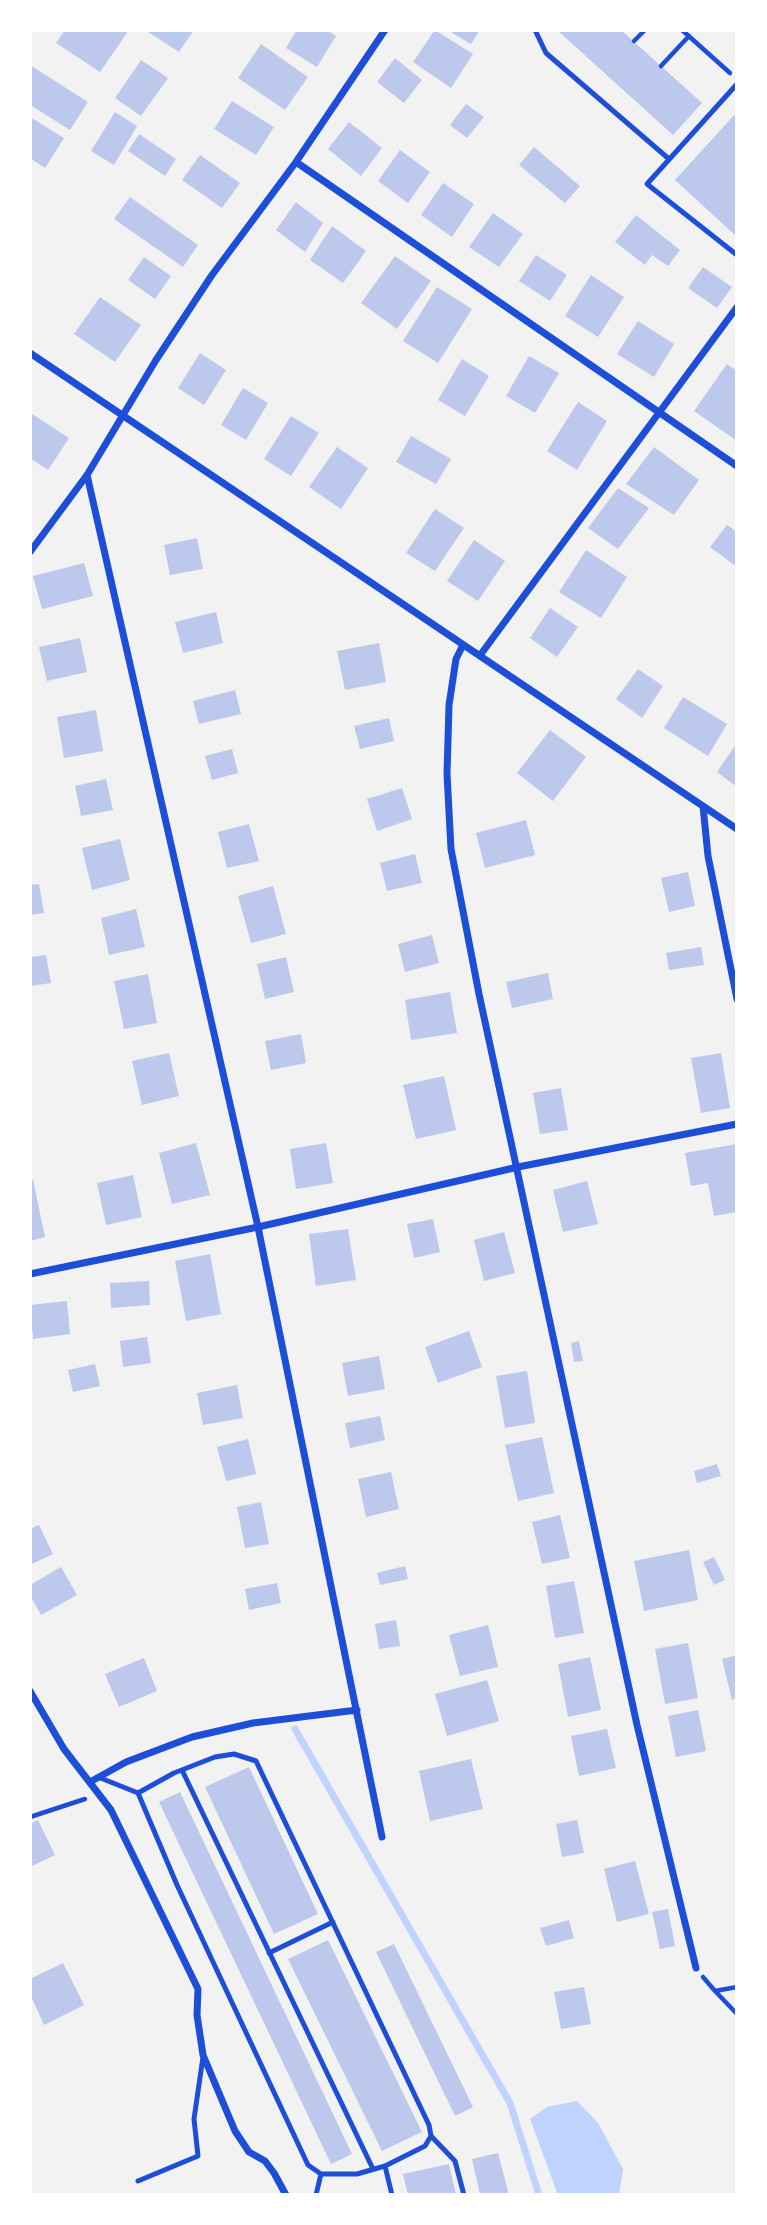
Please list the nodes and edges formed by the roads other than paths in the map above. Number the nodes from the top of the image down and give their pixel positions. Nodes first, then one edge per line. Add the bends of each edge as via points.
1 (385, 30) edge
2 (535, 30) edge
3 (737, 84) edge
4 (669, 159) junction
5 (296, 162) junction
6 (737, 255) edge
7 (737, 307) edge
8 (30, 353) edge
9 (660, 414) junction
10 (124, 416) junction
11 (737, 466) edge
12 (87, 475) junction
13 (30, 552) edge
14 (462, 646) junction
15 (481, 654) junction
16 (703, 806) junction
17 (737, 829) edge
18 (737, 999) edge
19 (737, 1124) edge
20 (518, 1167) junction
21 (258, 1227) junction
22 (30, 1274) edge
23 (30, 1691) edge
24 (357, 1710) junction
25 (182, 1770) junction
26 (98, 1777) junction
27 (90, 1782) junction
28 (138, 1793) junction
29 (382, 1837) dead end
30 (333, 1922) junction
31 (269, 1953) junction
32 (695, 1968) road end
33 (203, 2055) junction
34 (431, 2136) junction
35 (384, 2166) junction
36 (373, 2169) junction
37 (321, 2174) junction
38 (138, 2182) dead end
39 (286, 2195) edge
40 (316, 2195) edge
41 (392, 2195) edge
42 (464, 2195) edge

1 - 5 street
2 - 4 lane via 546,53
3 - 4 lane
4 - 6 lane via 647,184
5 - 9 street
5 - 10 street via 212,275
7 - 9 street
8 - 10 street
9 - 11 street
9 - 15 street
10 - 12 street
10 - 14 street
12 - 13 street
12 - 21 street
14 - 15 street
14 - 20 street via 449,705 451,849
15 - 16 street
16 - 17 street
16 - 18 street via 708,856
19 - 20 street
20 - 21 street
20 - 32 street via 637,1724
21 - 22 street
21 - 24 street
23 - 27 street via 64,1749
24 - 26 street via 253,1723 192,1737
24 - 29 street
25 - 28 lane
25 - 30 lane via 234,1754 256,1761
25 - 31 lane
26 - 27 street
26 - 28 lane
27 - 33 street via 111,1810 198,1989
28 - 37 lane via 290,2127 309,2165
30 - 31 lane
30 - 34 lane
31 - 36 lane
33 - 38 lane via 194,2119 198,2156
33 - 39 street via 235,2131 249,2152 270,2167
34 - 35 lane via 425,2146
34 - 42 lane via 455,2161
35 - 36 lane
35 - 41 lane
36 - 37 lane via 338,2176
37 - 40 lane

